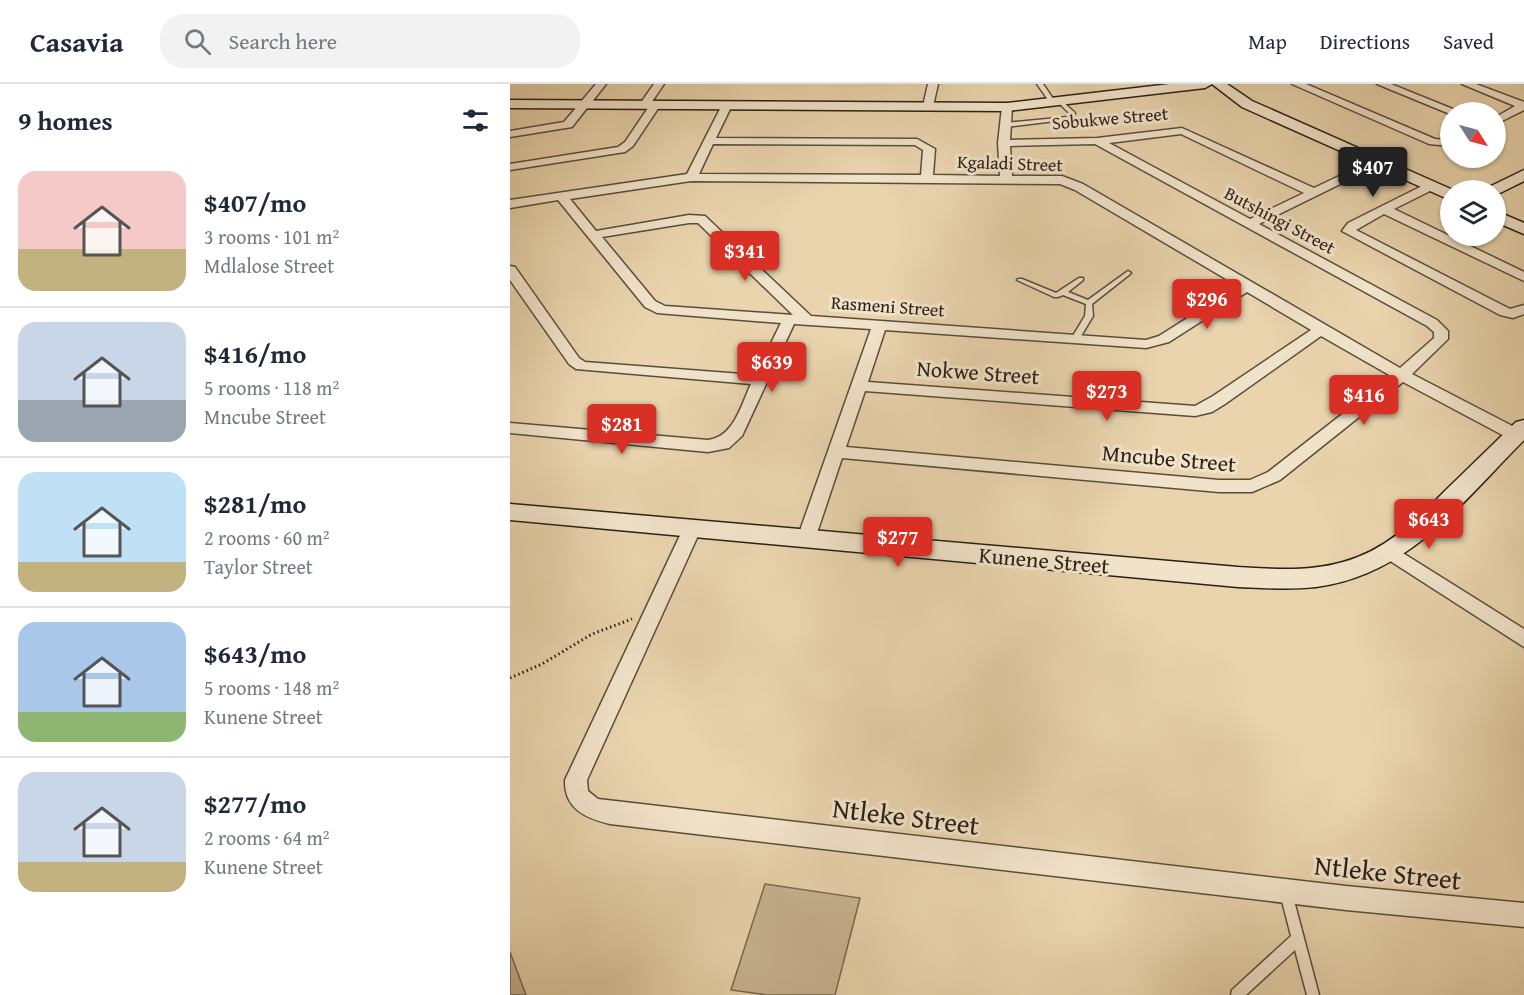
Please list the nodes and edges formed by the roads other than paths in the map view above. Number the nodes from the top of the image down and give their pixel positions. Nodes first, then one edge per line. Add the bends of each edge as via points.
1 (601, 84) edge
2 (659, 84) edge
3 (933, 84) edge
4 (1040, 84) edge
5 (1205, 84) edge
6 (1218, 84) edge
7 (1298, 84) edge
8 (1382, 84) edge
9 (1467, 84) edge
10 (1057, 102) junction
11 (510, 104) edge
12 (585, 104) junction
13 (651, 104) junction
14 (727, 105) junction
15 (928, 106) junction
16 (1007, 106) junction
17 (1440, 106) edge
18 (1524, 106) edge
19 (1506, 116) edge
20 (1005, 125) junction
21 (510, 134) edge
22 (709, 141) junction
23 (1097, 141) junction
24 (1440, 142) edge
25 (1004, 143) junction
26 (1377, 162) junction
27 (510, 167) edge
28 (1524, 175) edge
29 (691, 177) junction
30 (927, 178) junction
31 (1006, 179) junction
32 (1506, 184) edge
33 (1430, 186) junction
34 (1440, 190) edge
35 (1313, 192) junction
36 (562, 197) junction
37 (510, 204) edge
38 (1383, 210) junction
39 (1506, 221) edge
40 (1249, 224) junction
41 (1524, 229) edge
42 (594, 235) junction
43 (510, 270) edge
44 (1128, 273) dead end
45 (1524, 277) edge
46 (1081, 279) dead end
47 (1020, 280) dead end
48 (1247, 286) junction
49 (1064, 292) junction
50 (1089, 303) junction
51 (1524, 309) edge
52 (790, 318) junction
53 (807, 320) junction
54 (880, 325) junction
55 (1320, 330) junction
56 (1443, 335) joint
57 (1076, 339) junction
58 (1401, 376) junction
59 (760, 380) junction
60 (860, 386) junction
61 (510, 428) edge
62 (1520, 431) edge
63 (837, 452) junction
64 (510, 512) edge
65 (692, 529) junction
66 (806, 539) junction
67 (1390, 552) junction
68 (1524, 639) edge
69 (1286, 891) junction
70 (1524, 915) edge
71 (1298, 938) junction
72 (1237, 995) edge
73 (1313, 995) edge

1 - 12 street
2 - 13 street
3 - 15 street
4 - 10 lane
5 - 10 street
6 - 26 street via 1243,102
7 - 24 street
8 - 17 street
9 - 18 street
10 - 16 street
10 - 20 lane via 1072,113 1070,118
11 - 12 street
12 - 13 street
12 - 21 street via 566,126
13 - 14 street
13 - 27 street via 631,143 621,150
14 - 15 street
14 - 22 street
15 - 16 street
16 - 20 street
18 - 19 street
20 - 25 street
22 - 29 street
22 - 30 street via 917,142 929,148
23 - 25 street, Sobukwe Street
23 - 35 street, Sobukwe Street via 1185,131
23 - 40 street, Butshingi Street
25 - 31 street
26 - 33 street
26 - 35 street
28 - 32 street
29 - 30 street, Kgaladi Street
29 - 36 street, Kgaladi Street
30 - 31 street, Kgaladi Street
31 - 48 street, Kgaladi Street via 1068,182
33 - 34 street
33 - 38 street
35 - 40 street
36 - 37 street, Kgaladi Street
36 - 42 street, Rasmeni Street
38 - 45 street
38 - 51 street via 1348,231 1505,312 1515,314
39 - 41 street
40 - 56 street, Butshingi Street via 1432,323
42 - 52 street, Rasmeni Street via 657,309
42 - 53 street via 701,219
43 - 59 street via 581,366
44 - 50 lane
46 - 49 lane
47 - 49 lane via 1056,296
48 - 55 street, Kgaladi Street
48 - 57 street, Rasmeni Street via 1157,342
49 - 50 lane
50 - 57 lane via 1089,316
52 - 53 street, Rasmeni Street
52 - 59 street
53 - 54 street, Rasmeni Street
54 - 57 street, Rasmeni Street
54 - 60 street
55 - 58 street, Kgaladi Street
55 - 60 street, Nokwe Street via 1219,400 1195,411
56 - 58 street, Mncube Street
58 - 62 street, Kgaladi Street
58 - 63 street, Mncube Street via 1274,476 1252,486
59 - 61 street via 733,437 718,446
60 - 63 street
62 - 67 street, Kunene Street via 1414,536
63 - 66 street
64 - 65 street, Kunene Street
65 - 66 street, Kunene Street
65 - 69 street, Ntleke Street via 576,780 575,789 584,804 610,813
66 - 67 street, Kunene Street via 1277,579 1334,574
67 - 68 street
69 - 70 street, Ntleke Street
69 - 71 lane
71 - 72 lane
71 - 73 lane

